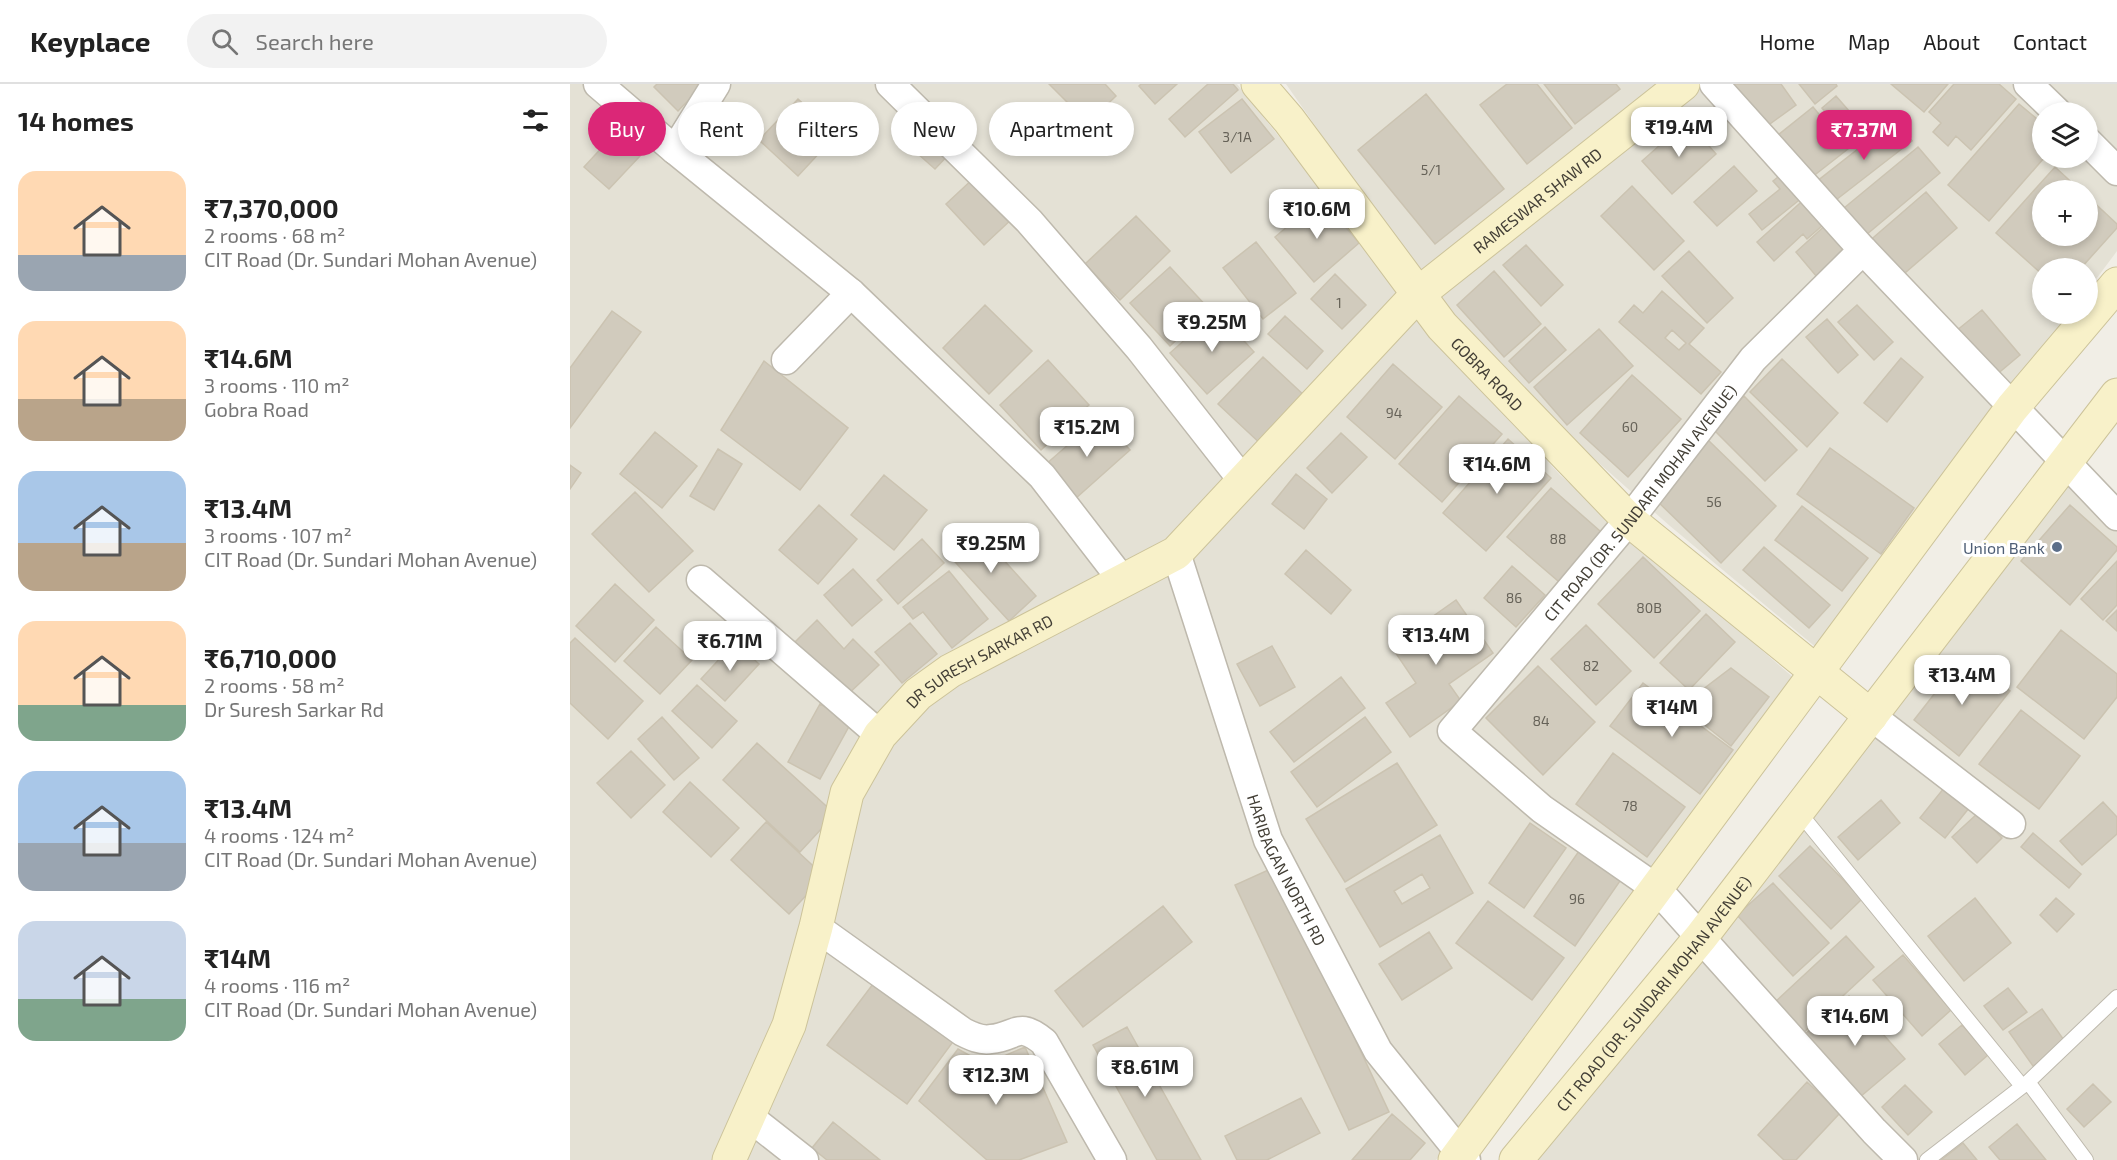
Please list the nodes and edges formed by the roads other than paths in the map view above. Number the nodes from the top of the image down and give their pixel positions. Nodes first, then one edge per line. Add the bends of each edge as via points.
1 (598, 84) edge
2 (716, 84) edge
3 (890, 84) edge
4 (1258, 84) edge
5 (1683, 84) edge
6 (1714, 84) edge
7 (2028, 84) edge
8 (2047, 102) edge
9 (675, 150) junction
10 (2098, 152) edge
11 (2117, 171) edge
12 (1863, 250) junction
13 (2117, 284) edge
14 (851, 293) junction
15 (1418, 294) junction
16 (786, 360) dead end
17 (2117, 395) edge
18 (2012, 408) junction
19 (2065, 463) junction
20 (1244, 482) junction
21 (2117, 516) edge
22 (1629, 520) junction
23 (1176, 553) junction
24 (701, 580) dead end
25 (1123, 581) junction
26 (1816, 671) junction
27 (1871, 716) junction
28 (880, 735) junction
29 (1798, 811) junction
30 (2011, 824) dead end
31 (1657, 889) junction
32 (816, 927) junction
33 (1701, 937) junction
34 (2117, 997) edge
35 (2025, 1084) junction
36 (748, 1116) junction
37 (1460, 1158) edge
38 (729, 1160) edge
39 (804, 1160) edge
40 (1112, 1160) edge
41 (1516, 1160) edge
42 (1903, 1160) edge
43 (1927, 1160) edge
44 (2086, 1160) edge

1 - 9 street
2 - 9 street
3 - 20 street via 1029,221 1139,348
4 - 15 street, GOBRA ROAD
5 - 15 street, RAMESWAR SHAW RD
6 - 12 street
7 - 8 street
9 - 14 street
10 - 11 street
12 - 18 street
12 - 22 street, CIT ROAD (DR. SUNDARI MOHAN AVENUE) via 1753,359
13 - 18 street
14 - 16 street
14 - 25 street via 1042,476
15 - 20 street, DR SURESH SARKAR RD
15 - 22 street, GOBRA ROAD via 1442,326
17 - 19 street, CIT ROAD (DR. SUNDARI MOHAN AVENUE)
18 - 19 street
18 - 26 street
19 - 21 street
19 - 27 street, CIT ROAD (DR. SUNDARI MOHAN AVENUE)
20 - 23 street, DR SURESH SARKAR RD
22 - 26 street, GOBRA ROAD
22 - 31 street, CIT ROAD (DR. SUNDARI MOHAN AVENUE) via 1452,731 1542,809
23 - 25 street, DR SURESH SARKAR RD
23 - 37 street, HARIBAGAN NORTH RD via 1268,840 1378,1051
24 - 28 street
25 - 28 street, DR SURESH SARKAR RD via 950,670 918,694
26 - 27 street, GOBRA ROAD
26 - 31 street
27 - 29 street, CIT ROAD (DR. SUNDARI MOHAN AVENUE)
27 - 30 street
28 - 32 street, DR SURESH SARKAR RD via 848,793
29 - 33 street, CIT ROAD (DR. SUNDARI MOHAN AVENUE)
29 - 35 lane
31 - 33 street
31 - 37 street
32 - 36 street, DR SURESH SARKAR RD via 789,1025
32 - 40 street via 969,1035 990,1040 1019,1030 1033,1033 1044,1042
33 - 41 street, CIT ROAD (DR. SUNDARI MOHAN AVENUE)
33 - 42 street
34 - 35 lane
35 - 43 lane
35 - 44 lane
36 - 38 street, DR SURESH SARKAR RD
36 - 39 street

